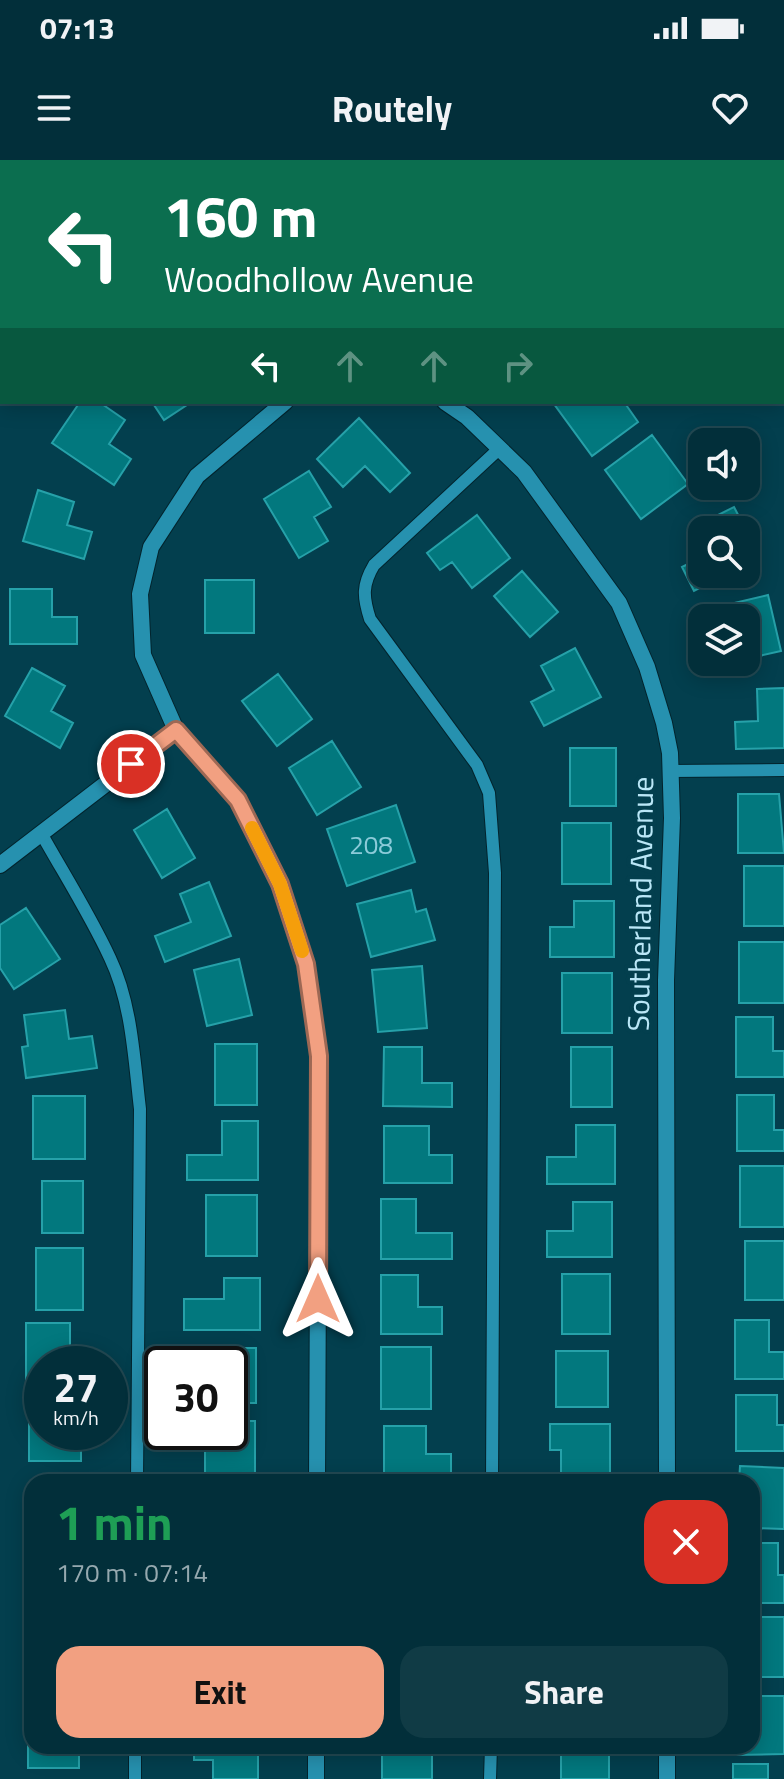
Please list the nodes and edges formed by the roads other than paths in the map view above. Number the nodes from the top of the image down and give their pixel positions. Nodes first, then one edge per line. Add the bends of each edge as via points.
1 (283, 404) edge
2 (447, 404) edge
3 (500, 448) junction
4 (176, 730) junction
5 (784, 770) edge
6 (670, 771) junction
7 (41, 833) junction
8 (0, 865) edge
9 (137, 1474) edge
10 (317, 1474) edge
11 (492, 1474) edge
12 (667, 1474) edge
13 (135, 1754) edge
14 (316, 1754) edge
15 (491, 1754) edge
16 (667, 1754) edge
17 (135, 1779) edge
18 (316, 1779) edge
19 (490, 1779) edge
20 (667, 1779) edge

1 - 4 street via 197,476 151,547 140,594 143,655
2 - 3 street, Southerland Avenue
3 - 6 street, Southerland Avenue via 524,472 619,603 664,723
3 - 11 lane via 374,565 365,580 364,598 370,619 477,765 489,793 495,873
4 - 7 street
4 - 10 street via 238,800 280,884 306,964 319,1056
5 - 6 lane
6 - 12 street, Southerland Avenue
7 - 8 street
7 - 9 lane via 111,960 134,1055 140,1109
13 - 17 lane
14 - 18 street
15 - 19 lane
16 - 20 street

